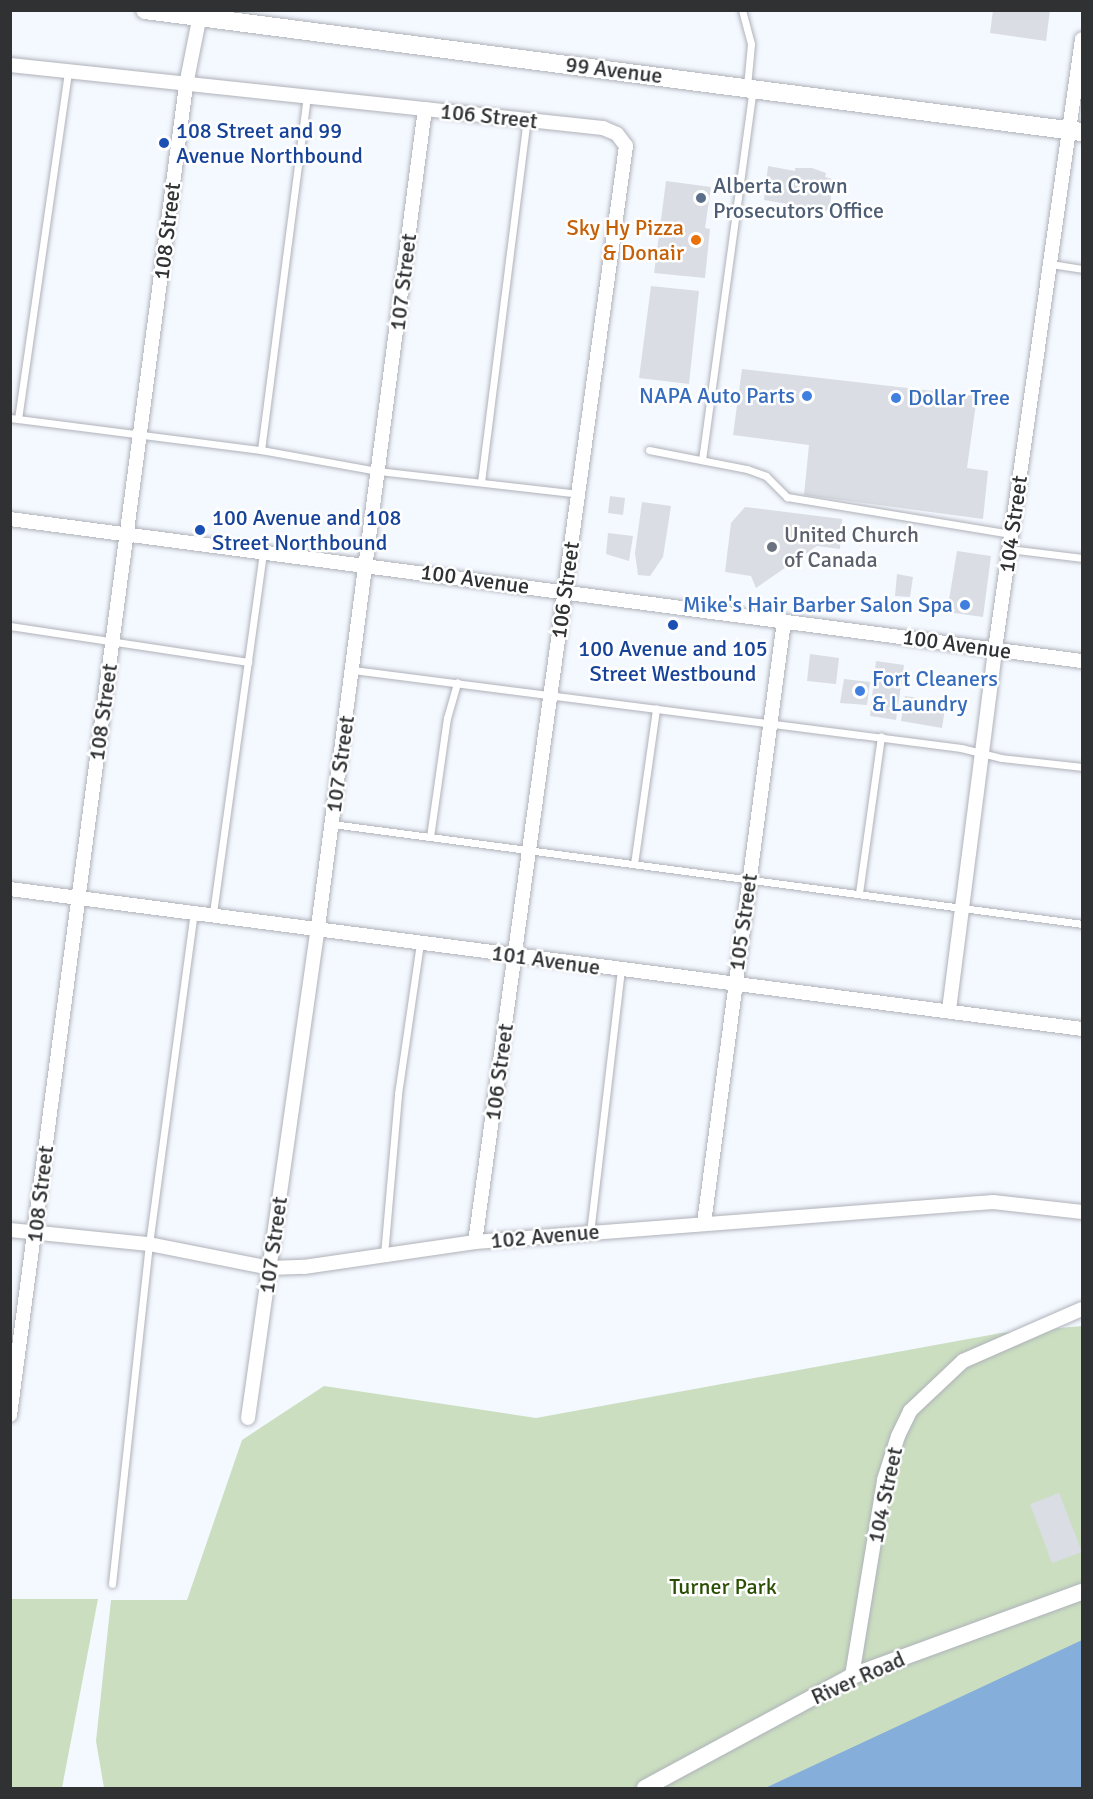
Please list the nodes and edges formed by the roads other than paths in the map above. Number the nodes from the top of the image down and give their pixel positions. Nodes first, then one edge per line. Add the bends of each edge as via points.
1 (146, 10) edge
2 (742, 10) edge
3 (200, 15) edge
4 (1083, 39) edge
5 (10, 65) edge
6 (68, 71) junction
7 (186, 85) junction
8 (750, 87) junction
9 (307, 96) junction
10 (425, 109) junction
11 (527, 120) junction
12 (1076, 131) edge
13 (1051, 264) junction
14 (1083, 269) edge
15 (14, 419) edge
16 (140, 436) junction
17 (261, 450) junction
18 (649, 450) dead end
19 (702, 460) junction
20 (378, 471) junction
21 (481, 482) junction
22 (580, 494) junction
23 (10, 519) edge
24 (127, 534) junction
25 (1011, 534) junction
26 (1009, 549) junction
27 (263, 551) junction
28 (1083, 558) edge
29 (367, 565) junction
30 (564, 591) junction
31 (784, 621) junction
32 (10, 626) edge
33 (113, 641) junction
34 (995, 649) junction
35 (1083, 661) edge
36 (248, 662) junction
37 (353, 670) junction
38 (457, 682) junction
39 (550, 695) junction
40 (656, 709) junction
41 (770, 723) junction
42 (881, 737) junction
43 (981, 754) junction
44 (1083, 767) edge
45 (332, 824) junction
46 (430, 837) junction
47 (530, 851) junction
48 (634, 864) junction
49 (749, 879) junction
50 (10, 889) edge
51 (859, 894) junction
52 (78, 896) junction
53 (962, 906) junction
54 (194, 910) junction
55 (213, 913) junction
56 (1083, 924) edge
57 (318, 927) junction
58 (420, 942) junction
59 (515, 957) junction
60 (621, 970) junction
61 (734, 985) junction
62 (949, 1010) junction
63 (1083, 1029) edge
64 (1083, 1212) edge
65 (704, 1223) junction
66 (10, 1230) edge
67 (590, 1233) junction
68 (35, 1235) junction
69 (475, 1242) junction
70 (149, 1244) junction
71 (384, 1255) junction
72 (270, 1268) junction
73 (1083, 1309) edge
74 (10, 1415) edge
75 (248, 1418) dead end
76 (112, 1584) dead end
77 (1083, 1592) edge
78 (852, 1676) junction
79 (645, 1788) edge

1 - 3 main road, 99 Avenue
2 - 8 lane via 751,44
3 - 7 street, 108 Street
3 - 8 main road, 99 Avenue
4 - 12 street, 104 Street
5 - 6 street, 106 Street
6 - 7 street, 106 Street
6 - 15 lane
7 - 9 street, 106 Street
7 - 16 street, 108 Street
8 - 12 main road, 99 Avenue
8 - 19 lane
9 - 10 street, 106 Street
9 - 17 lane
10 - 11 street, 106 Street
10 - 20 street, 107 Street
11 - 21 lane
11 - 22 street, 106 Street via 610,130 626,146
12 - 13 street, 104 Street
13 - 14 lane
13 - 25 street, 104 Street
15 - 16 lane
16 - 17 lane
16 - 24 street, 108 Street
17 - 20 lane
18 - 19 lane
19 - 25 lane via 766,476 787,496
20 - 21 lane
20 - 29 street, 107 Street
21 - 22 lane
22 - 30 street, 106 Street
23 - 24 street, 100 Avenue
24 - 27 street, 100 Avenue
24 - 33 street, 108 Street
25 - 26 street, 104 Street
26 - 28 lane
26 - 34 street, 104 Street
27 - 29 street, 100 Avenue
27 - 36 lane
29 - 30 street, 100 Avenue
29 - 37 street, 107 Street
30 - 31 street, 100 Avenue
30 - 39 street, 106 Street
31 - 34 street, 100 Avenue
31 - 41 street, 105 Street
32 - 33 lane
33 - 36 lane
33 - 52 street, 108 Street
34 - 35 street, 100 Avenue
34 - 43 street, 104 Street
36 - 55 lane
37 - 38 lane
37 - 45 street, 107 Street
38 - 39 lane
38 - 46 lane via 447,718
39 - 40 lane
39 - 47 street, 106 Street
40 - 41 lane
40 - 48 lane
41 - 42 lane
41 - 49 street, 105 Street
42 - 43 lane
42 - 51 lane
43 - 44 lane
43 - 53 street, 104 Street
45 - 46 lane
45 - 57 street, 107 Street
46 - 47 lane
47 - 48 lane
47 - 59 street, 106 Street
48 - 49 lane
49 - 51 lane
49 - 61 street, 105 Street
50 - 52 street, 101 Avenue
51 - 53 lane
52 - 54 street, 101 Avenue
52 - 68 street, 108 Street
53 - 56 lane
53 - 62 street, 104 Street
54 - 55 street, 101 Avenue
54 - 70 lane
55 - 57 street, 101 Avenue
57 - 58 street, 101 Avenue
57 - 72 street, 107 Street
58 - 59 street, 101 Avenue
58 - 71 lane via 398,1094
59 - 60 street, 101 Avenue
59 - 69 street, 106 Street
60 - 61 street, 101 Avenue
60 - 67 lane
61 - 62 street, 101 Avenue
61 - 65 street, 105 Street
62 - 63 street, 101 Avenue
64 - 65 street, 102 Avenue via 1011,1202
65 - 67 street, 102 Avenue
66 - 68 street, 102 Avenue
67 - 69 street, 102 Avenue
68 - 70 street, 102 Avenue
68 - 74 street, 108 Street
69 - 71 street, 102 Avenue
70 - 72 street, 102 Avenue
70 - 76 lane
71 - 72 street, 102 Avenue
72 - 75 street, 107 Street
73 - 78 street, 104 Street via 963,1361 910,1411 884,1480
77 - 78 street, River Road
78 - 79 street, River Road

